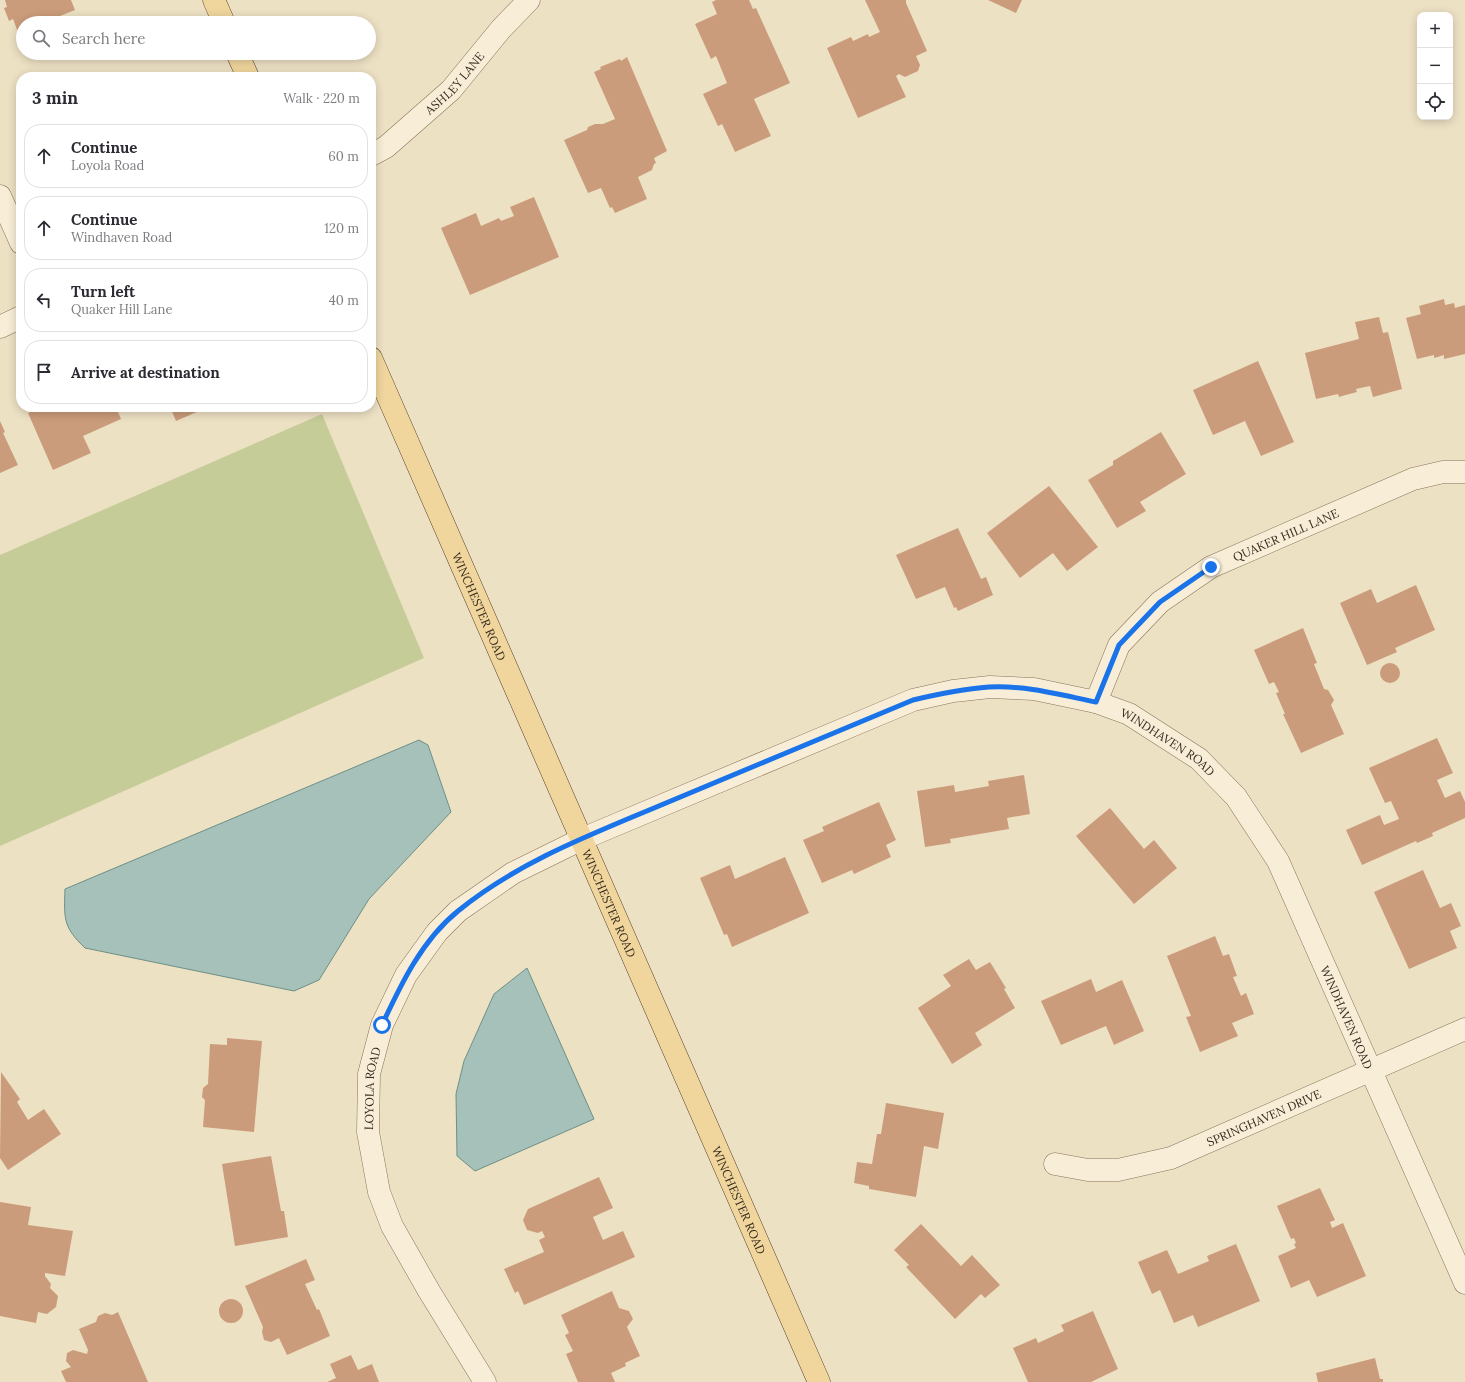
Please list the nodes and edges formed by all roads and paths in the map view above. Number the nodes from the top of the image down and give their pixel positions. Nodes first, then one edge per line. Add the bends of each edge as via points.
1 (214, 0) edge
2 (529, 0) edge
3 (221, 16) edge
4 (240, 60) edge
5 (246, 72) edge
6 (376, 152) edge
7 (0, 196) edge
8 (16, 233) edge
9 (16, 319) edge
10 (0, 327) edge
11 (376, 369) edge
12 (1465, 472) edge
13 (1096, 702) junction
14 (582, 839) junction
15 (1465, 1029) edge
16 (1371, 1071) junction
17 (1055, 1164) dead end
18 (1465, 1282) edge
19 (485, 1382) edge
20 (819, 1382) edge

1 - 3 main road
2 - 6 street, ASHLEY LANE via 501,29 451,90 386,147
4 - 5 main road
7 - 8 street
9 - 10 street
11 - 14 main road, WINCHESTER ROAD
12 - 13 street, QUAKER HILL LANE via 1443,472 1414,479 1211,567 1160,602 1119,645
13 - 14 street, WINDHAVEN ROAD via 1034,689 990,687 953,691 913,700
13 - 16 street, WINDHAVEN ROAD via 1129,714 1199,759 1236,796 1278,861
14 - 19 street, LOYOLA ROAD via 513,873 458,911 437,932 406,975 385,1018 369,1074 368,1132 379,1192 392,1226
14 - 20 main road, WINCHESTER ROAD
15 - 16 street, SPRINGHAVEN DRIVE
16 - 17 street, SPRINGHAVEN DRIVE via 1171,1158 1118,1170 1088,1170
16 - 18 street, WINDHAVEN ROAD

